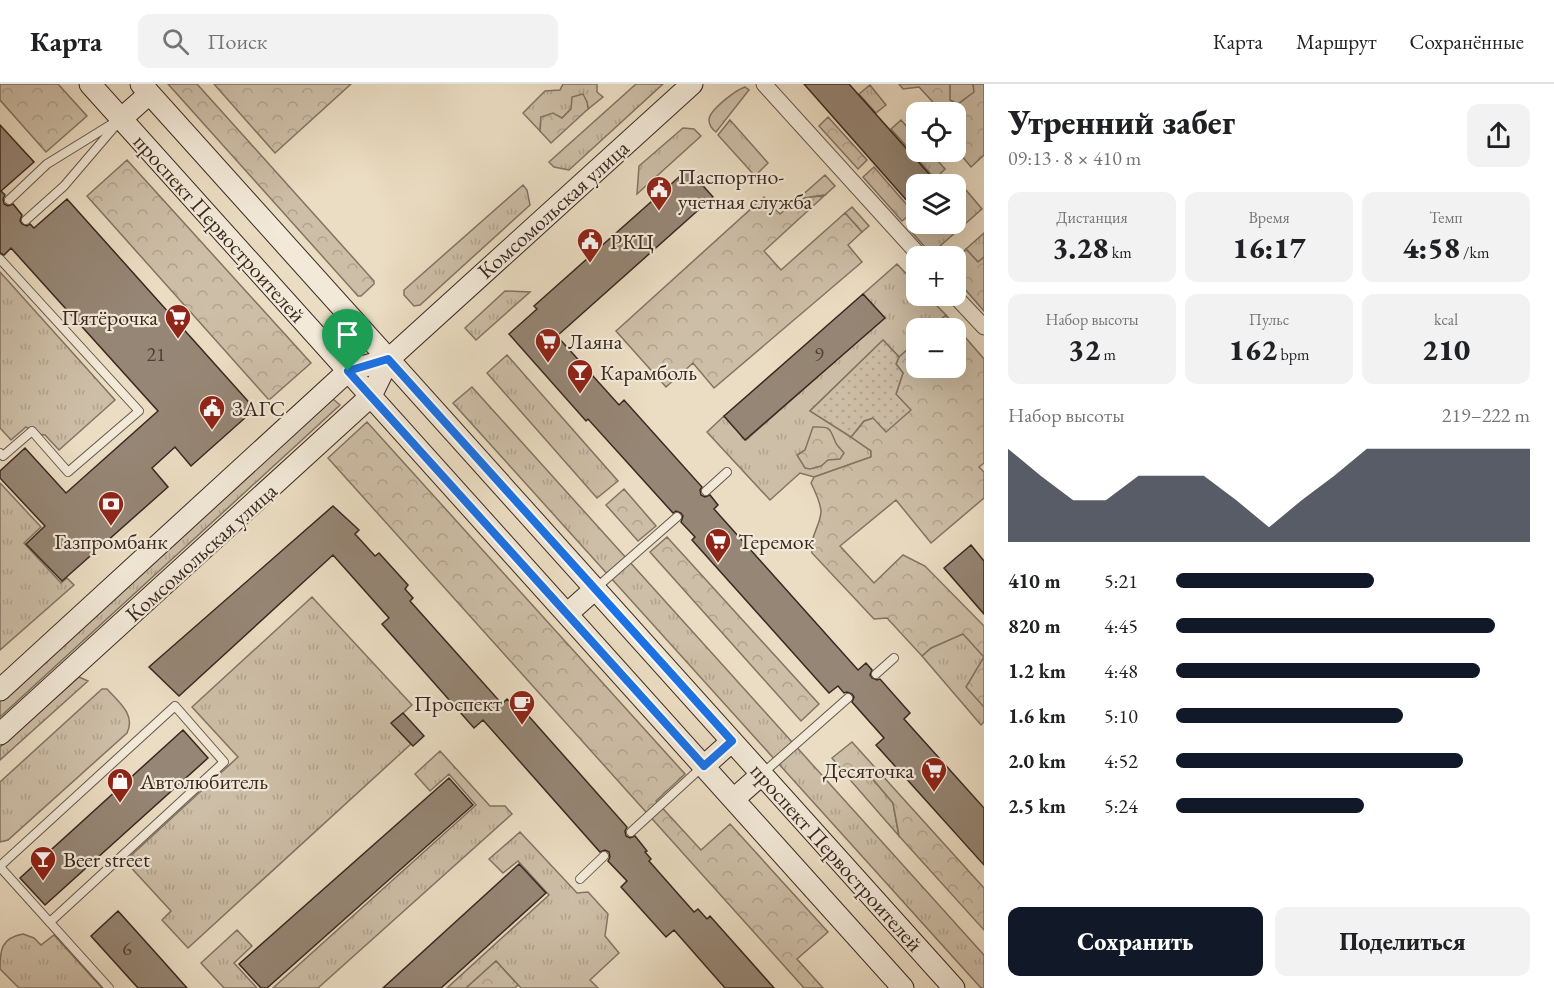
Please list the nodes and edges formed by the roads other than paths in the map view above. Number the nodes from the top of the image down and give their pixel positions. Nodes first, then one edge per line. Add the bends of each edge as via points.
1 (90, 84) edge
2 (692, 84) edge
3 (764, 84) edge
4 (145, 89) edge
5 (121, 118) junction
6 (9, 200) dead end
7 (26, 220) dead end
8 (911, 246) edge
9 (0, 259) edge
10 (964, 306) edge
11 (984, 327) edge
12 (388, 359) junction
13 (348, 371) junction
14 (371, 396) junction
15 (0, 453) edge
16 (727, 472) dead end
17 (706, 491) dead end
18 (677, 517) dead end
19 (595, 589) junction
20 (567, 614) junction
21 (894, 658) dead end
22 (876, 674) dead end
23 (0, 690) edge
24 (848, 698) dead end
25 (0, 735) edge
26 (732, 741) junction
27 (704, 766) junction
28 (762, 774) junction
29 (734, 800) junction
30 (631, 832) dead end
31 (604, 856) dead end
32 (0, 867) edge
33 (580, 879) dead end
34 (50, 922) junction
35 (109, 988) edge
36 (903, 988) edge
37 (954, 988) edge

1 - 5 main road, проспект Первостроителей
2 - 12 main road, Комсомольская улица
3 - 8 street
4 - 5 main road
4 - 12 main road, проспект Первостроителей
5 - 6 lane via 47,164
5 - 7 lane via 64,186
5 - 13 main road, проспект Первостроителей
9 - 15 lane via 139,411 68,472 32,431 3,456
10 - 11 street
12 - 13 main road, Комсомольская улица
12 - 14 main road, Комсомольская улица
12 - 19 main road, проспект Первостроителей
13 - 14 main road, проспект Первостроителей
13 - 23 main road, Комсомольская улица
14 - 20 main road, проспект Первостроителей
14 - 25 main road, Комсомольская улица
16 - 17 lane
18 - 19 lane
19 - 20 main road
19 - 26 main road, проспект Первостроителей
20 - 27 main road, проспект Первостроителей
21 - 22 lane
24 - 28 lane
26 - 27 main road
26 - 28 main road, проспект Первостроителей
27 - 29 main road, проспект Первостроителей
27 - 30 lane
28 - 29 main road
28 - 37 main road, проспект Первостроителей
29 - 36 main road, проспект Первостроителей
31 - 33 lane
32 - 34 lane
32 - 34 lane via 175,706 225,762
34 - 35 lane

